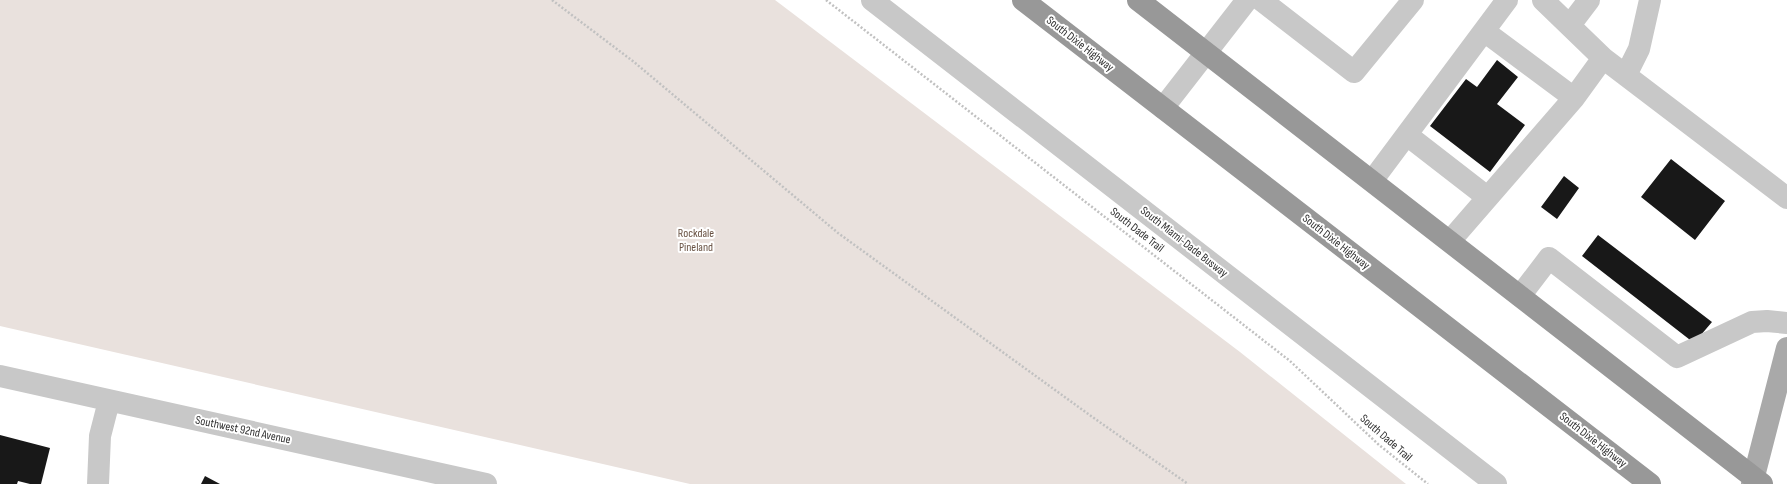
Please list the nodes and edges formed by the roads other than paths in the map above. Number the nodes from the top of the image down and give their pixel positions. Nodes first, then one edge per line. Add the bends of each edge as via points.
1 (872, 0) edge
2 (1023, 0) edge
3 (1138, 0) edge
4 (1247, 0) edge
5 (1261, 0) edge
6 (1413, 0) edge
7 (1507, 0) edge
8 (1542, 0) edge
9 (1589, 0) edge
10 (1650, 0) edge
11 (1570, 25) junction
12 (1484, 31) junction
13 (1207, 53) junction
14 (1604, 58) junction
15 (1626, 76) junction
16 (1574, 98) junction
17 (1163, 108) junction
18 (1406, 135) junction
19 (1372, 181) junction
20 (1488, 197) junction
21 (1787, 198) edge
22 (1450, 241) junction
23 (1520, 296) junction
24 (1787, 323) edge
25 (1787, 348) edge
26 (0, 376) edge
27 (1782, 395) edge
28 (109, 401) junction
29 (1756, 482) edge
30 (98, 484) edge
31 (486, 484) edge
32 (1496, 484) edge
33 (1650, 484) edge

1 - 32 street, South Miami-Dade Busway
2 - 17 highway, South Dixie Highway
3 - 13 highway
4 - 13 street
5 - 6 street via 1354,72
7 - 12 street
8 - 11 street
9 - 11 street
10 - 15 street via 1638,48
11 - 14 street
12 - 16 street
12 - 18 street
13 - 17 street
13 - 19 highway
14 - 15 street
14 - 16 street
15 - 21 street
16 - 20 street
17 - 33 highway, South Dixie Highway
18 - 19 street
18 - 20 street
19 - 22 highway
20 - 22 street
22 - 23 highway
23 - 24 street via 1549,258 1677,357 1752,322
23 - 29 highway
25 - 27 main road
26 - 28 street, Southwest 92nd Avenue
27 - 29 main road
28 - 30 street via 100,436
28 - 31 street, Southwest 92nd Avenue

